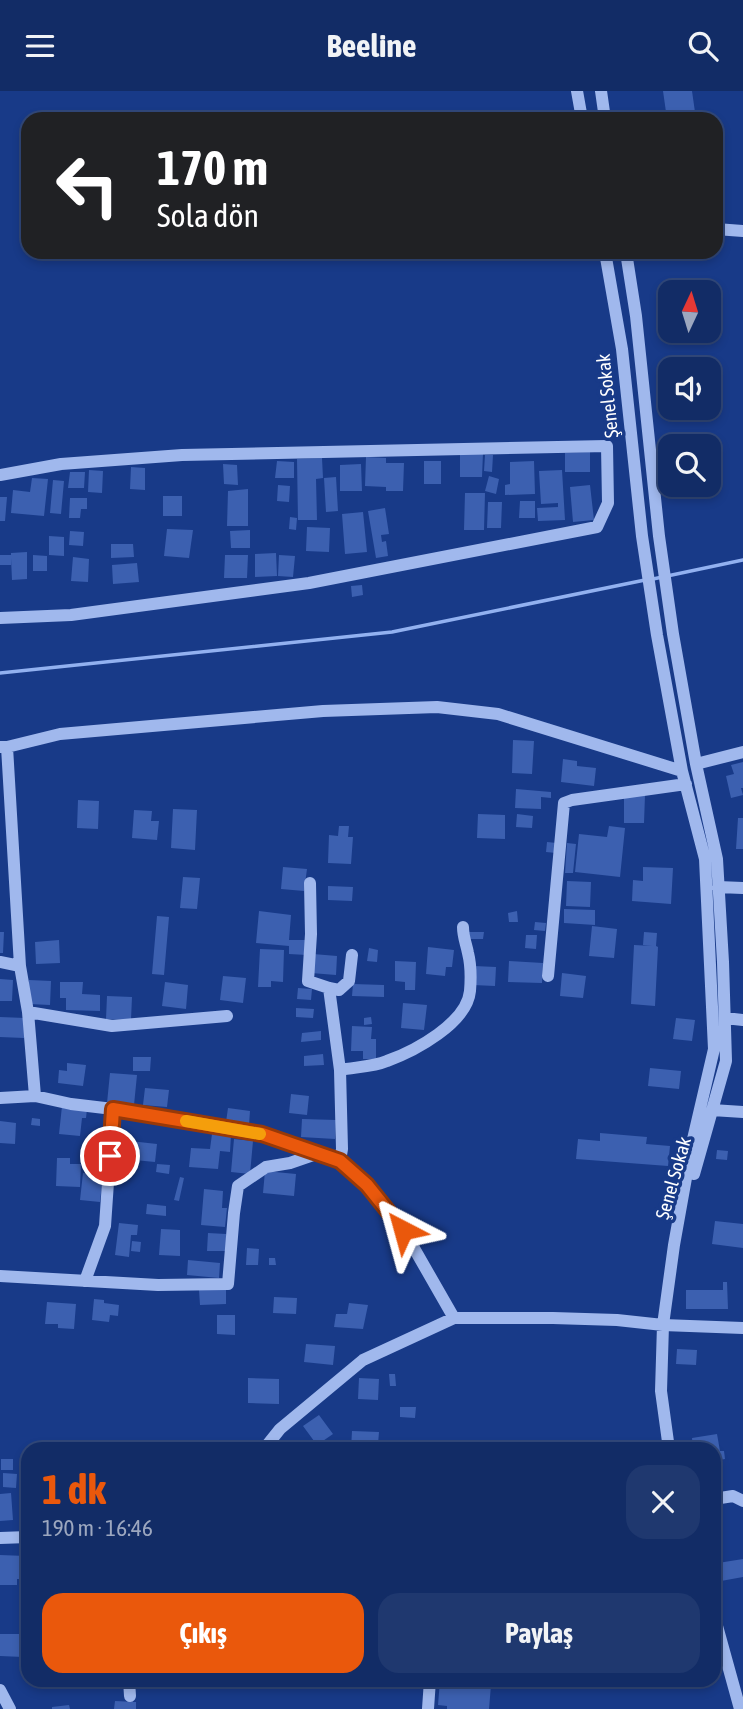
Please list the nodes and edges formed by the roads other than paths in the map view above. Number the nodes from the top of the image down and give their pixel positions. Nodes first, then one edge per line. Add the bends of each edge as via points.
1 (577, 91) edge
2 (601, 91) edge
3 (581, 112) edge
4 (604, 112) edge
5 (723, 230) edge
6 (743, 231) edge
7 (607, 259) edge
8 (627, 259) edge
9 (0, 475) edge
10 (0, 618) edge
11 (4, 747) edge
12 (743, 752) edge
13 (696, 764) junction
14 (682, 771) junction
15 (686, 785) junction
16 (310, 883) dead end
17 (718, 887) junction
18 (743, 888) edge
19 (463, 927) dead end
20 (352, 955) dead end
21 (0, 963) edge
22 (20, 967) junction
23 (548, 976) dead end
24 (329, 988) junction
25 (28, 1012) junction
26 (227, 1016) dead end
27 (725, 1018) junction
28 (743, 1020) edge
29 (340, 1070) junction
30 (35, 1096) junction
31 (0, 1098) edge
32 (113, 1109) junction
33 (712, 1110) junction
34 (743, 1112) edge
35 (318, 1153) junction
36 (340, 1161) junction
37 (674, 1245) junction
38 (0, 1276) edge
39 (85, 1281) junction
40 (454, 1318) junction
41 (663, 1325) junction
42 (743, 1328) edge
43 (270, 1442) edge
44 (668, 1442) edge
45 (721, 1498) edge
46 (743, 1501) edge
47 (21, 1537) edge
48 (0, 1538) edge
49 (721, 1633) edge
50 (737, 1675) edge
51 (129, 1687) edge
52 (430, 1687) edge
53 (0, 1690) edge
54 (130, 1696) dead end
55 (10, 1709) edge
56 (428, 1709) edge
57 (740, 1709) edge

1 - 3 street
2 - 4 street
5 - 6 street
7 - 14 street, Şenel Sokak via 642,536
8 - 13 street, Şenel Sokak via 659,536
9 - 10 street via 61,464 182,455 607,446 608,503 597,527 309,583 71,615
11 - 14 street via 60,734 323,711 437,707 498,714
11 - 22 street
12 - 13 street
13 - 17 street, Şenel Sokak via 717,859
14 - 15 street, Şenel Sokak
15 - 23 street via 564,803
15 - 37 street, Şenel Sokak via 705,859 714,1049
16 - 24 street via 308,981
17 - 18 street
17 - 27 street, Şenel Sokak
19 - 29 street via 470,994 462,1012 418,1048 385,1062
20 - 24 street via 349,981 339,990
21 - 22 street
22 - 25 street
24 - 29 street
25 - 26 street via 112,1026
25 - 30 street
27 - 28 street
27 - 33 street, Şenel Sokak via 726,1061
29 - 36 street
30 - 31 street
30 - 32 street
32 - 35 street via 262,1134
32 - 39 street via 105,1226
33 - 34 street
33 - 37 street, Şenel Sokak
35 - 36 street
35 - 39 street via 265,1167 238,1186 228,1284
36 - 40 street via 367,1185 403,1230
37 - 41 street
38 - 39 street
40 - 41 street
40 - 43 street via 363,1360
41 - 42 street
41 - 44 street via 661,1391
45 - 46 street via 733,1496
47 - 48 street
49 - 50 street
50 - 57 street
51 - 54 street
52 - 56 street
53 - 55 street

